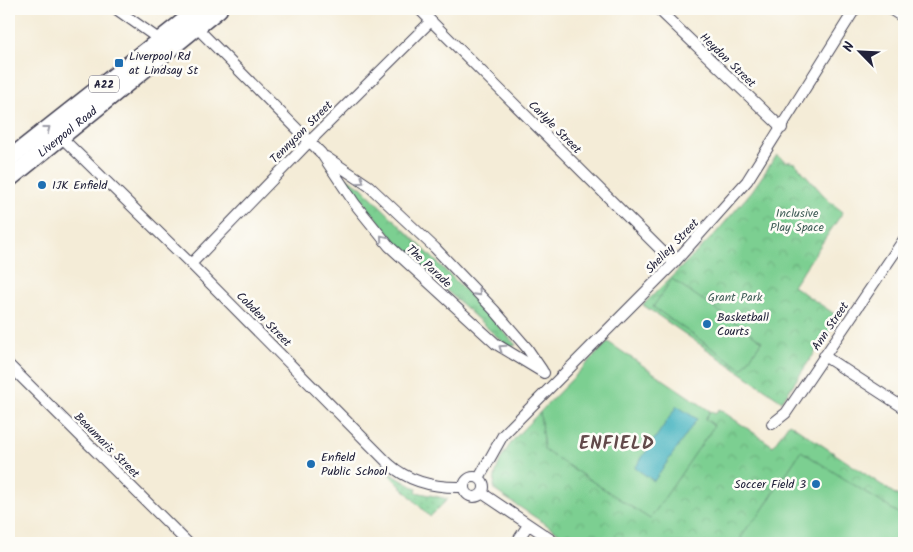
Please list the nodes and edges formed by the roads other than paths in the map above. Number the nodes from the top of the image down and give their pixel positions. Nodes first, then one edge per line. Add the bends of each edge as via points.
1 (116, 9) edge
2 (199, 9) edge
3 (219, 9) edge
4 (419, 9) edge
5 (658, 9) edge
6 (856, 9) edge
7 (890, 9) edge
8 (904, 18) edge
9 (431, 21) junction
10 (197, 28) junction
11 (160, 40) junction
12 (782, 128) junction
13 (61, 137) junction
14 (309, 141) junction
15 (321, 153) junction
16 (9, 159) edge
17 (9, 179) edge
18 (904, 239) edge
19 (674, 263) junction
20 (191, 264) junction
21 (824, 356) junction
22 (9, 365) edge
23 (544, 373) junction
24 (554, 384) junction
25 (904, 408) edge
26 (772, 424) dead end
27 (479, 478) junction
28 (464, 487) junction
29 (482, 493) junction
30 (528, 525) junction
31 (188, 543) edge
32 (516, 543) edge
33 (556, 543) edge

1 - 11 street
2 - 11 highway, Liverpool Road / A22
3 - 10 highway, Liverpool Road / A22
4 - 9 street, Carlyle Street
5 - 12 street, Heydon Street
6 - 12 street, Shelley Street
7 - 8 street
9 - 14 street, Tennyson Street
9 - 19 street, Carlyle Street
10 - 13 highway, Liverpool Road / A22
10 - 14 street, The Parade
16 -> 11 highway, Liverpool Road / A22
12 - 19 street, Shelley Street via 748,181
13 - 17 highway, Liverpool Road / A22
13 - 20 street, Cobden Street
14 - 15 street, The Parade
14 - 20 street, Tennyson Street
15 -> 23 street, The Parade via 369,186 435,248 514,334
23 -> 15 street, The Parade via 496,344 389,246 355,204
18 - 21 street, Ann Street
19 - 24 street, Shelley Street
20 - 28 street, Cobden Street via 397,472 418,482
21 - 25 street
21 - 26 street, Ann Street via 786,412
22 - 31 street, Beaumaris Street
23 - 24 street, The Parade
24 - 27 street, Shelley Street via 503,435
27 - 28 street via 469,478
27 - 29 street via 484,485
28 - 29 street via 471,496 477,497
29 - 30 street
30 - 32 street
30 - 33 street

